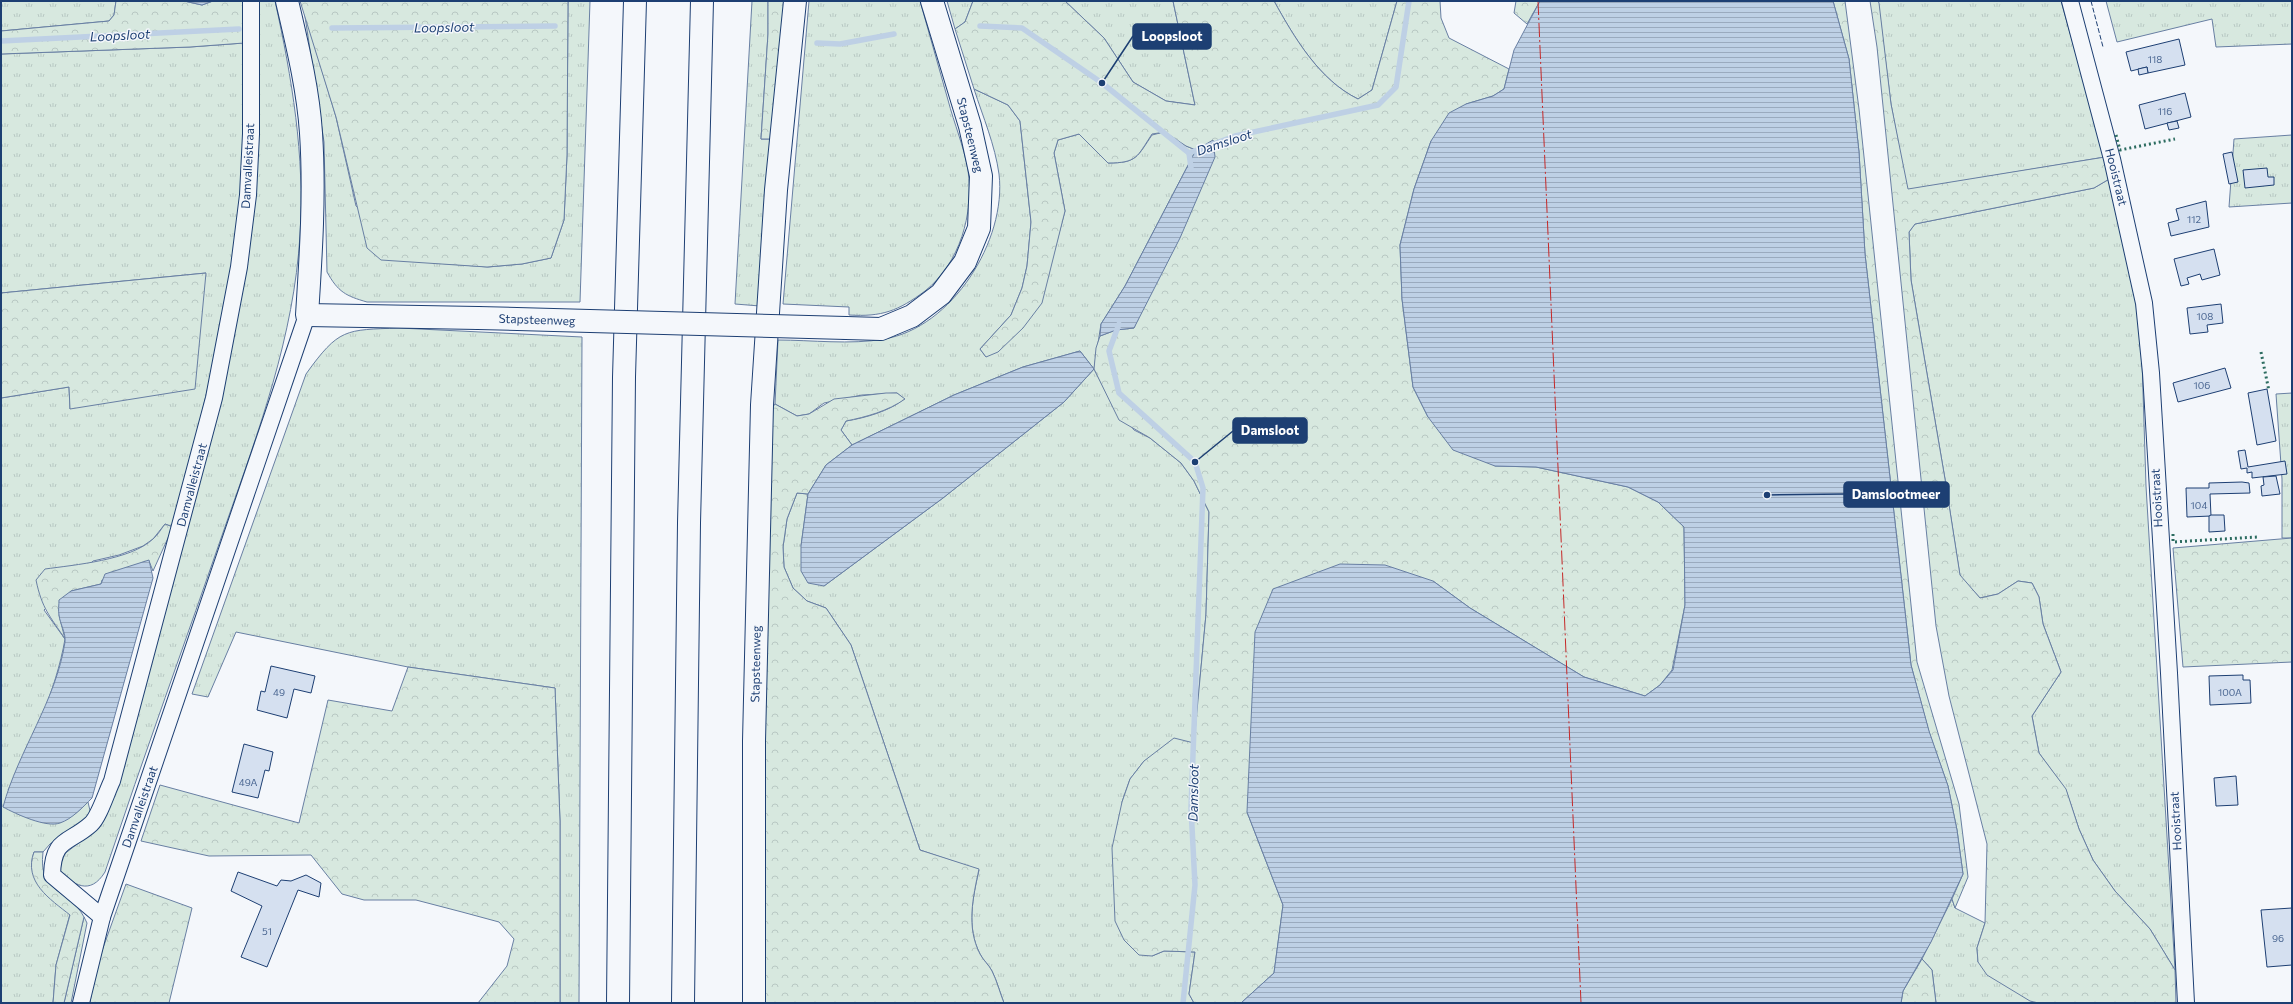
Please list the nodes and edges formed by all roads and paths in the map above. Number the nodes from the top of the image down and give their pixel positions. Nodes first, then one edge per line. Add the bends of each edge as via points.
1 (251, 1) edge
2 (287, 1) edge
3 (624, 1) edge
4 (635, 1) edge
5 (702, 1) edge
6 (706, 1) edge
7 (796, 1) edge
8 (932, 1) edge
9 (2070, 1) edge
10 (701, 24) junction
11 (633, 47) junction
12 (307, 315) junction
13 (102, 917) junction
14 (81, 1003) edge
15 (618, 1003) edge
16 (683, 1003) edge
17 (754, 1003) edge
18 (2186, 1003) edge

1 - 13 street, Damvalleistraat via 251,134 248,196 239,266 214,398 112,781 92,823 65,841 53,857 52,875
2 - 12 main road, Damvalleistraat via 302,66 311,132 312,253
3 - 11 main road
4 - 11 main road
5 - 10 main road
6 - 10 main road
7 - 17 main road, Stapsteenweg via 776,190 762,406 754,741
8 - 12 main road, Stapsteenweg, bridge via 970,126 981,176 979,228 965,262 941,294 912,316 881,329
9 - 18 street, Hooistraat via 2112,159 2144,303 2151,373
10 - 16 main road via 688,523
11 - 15 main road via 624,377
12 - 13 street, Damvalleistraat
13 - 14 street, Damvalleistraat

